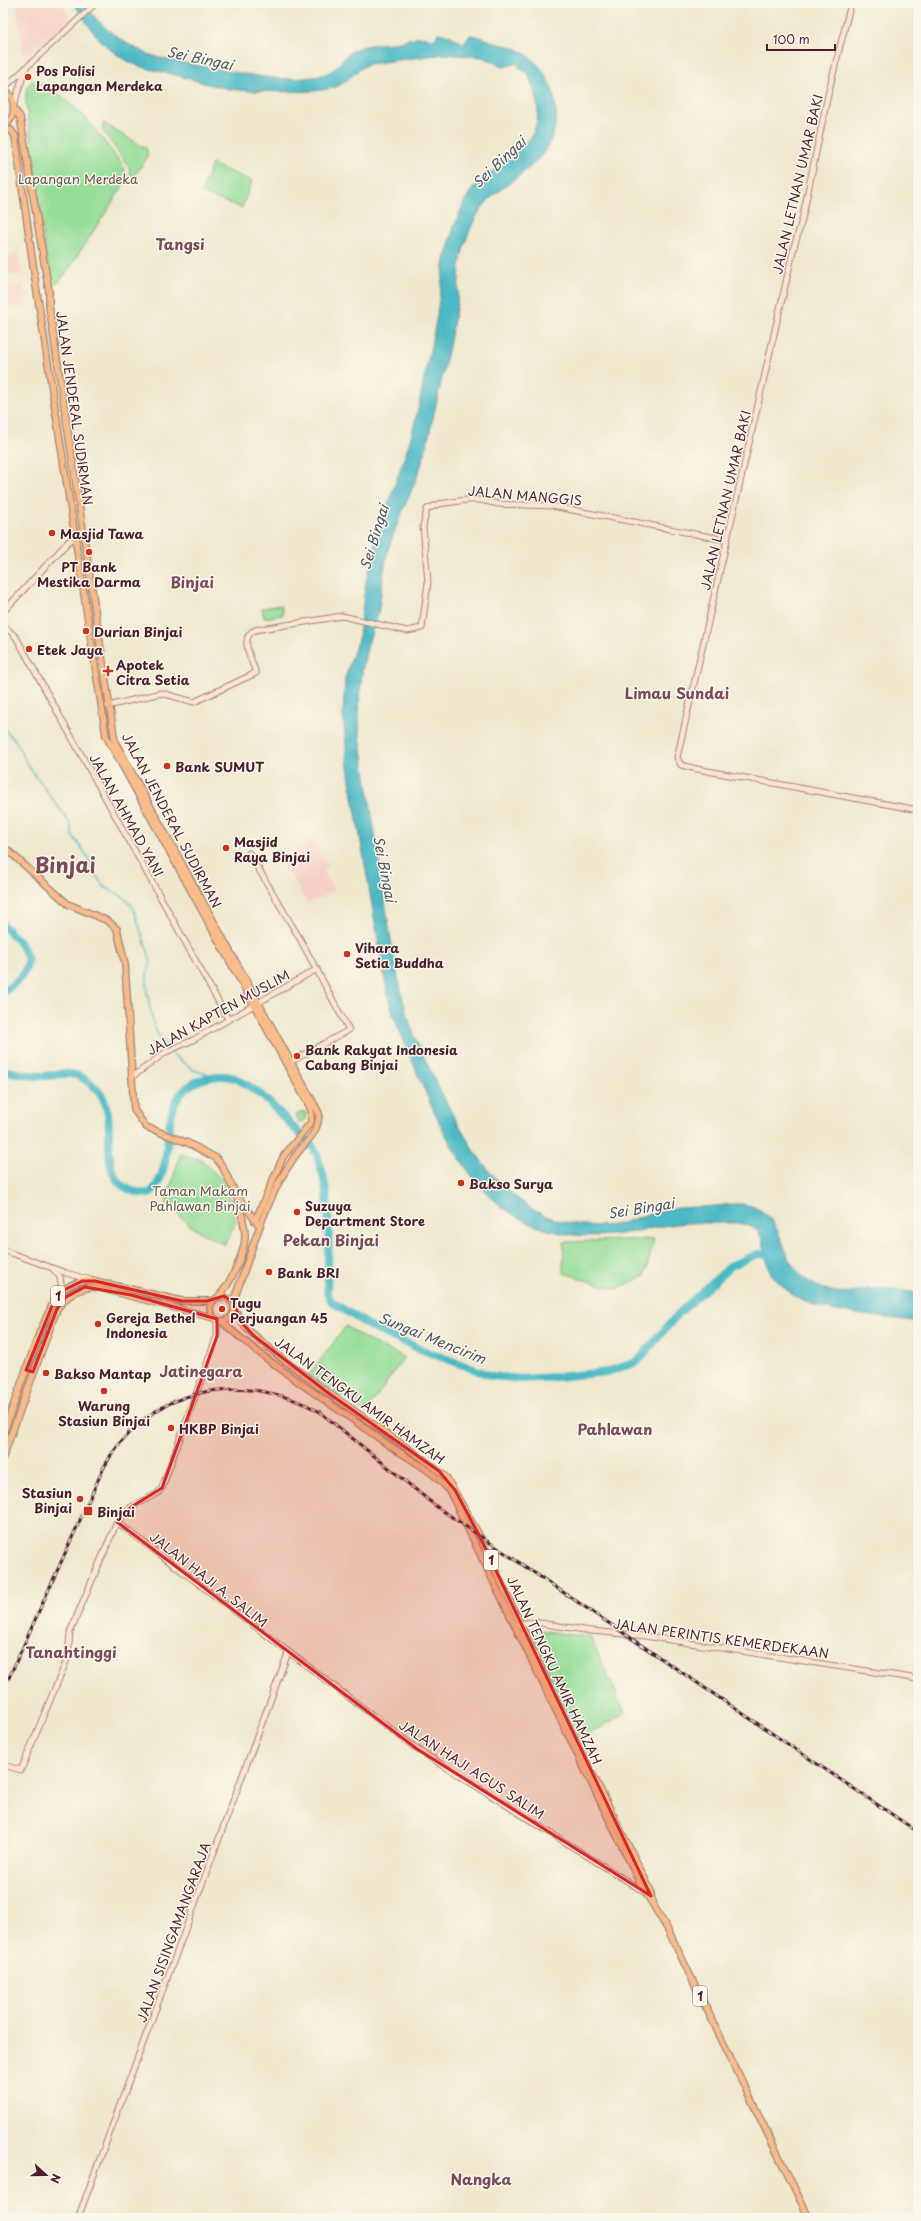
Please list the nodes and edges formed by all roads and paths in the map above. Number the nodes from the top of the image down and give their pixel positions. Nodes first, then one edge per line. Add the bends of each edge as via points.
1 (96, 3) edge
2 (851, 3) edge
3 (25, 69) junction
4 (3, 88) edge
5 (14, 106) junction
6 (3, 129) edge
7 (41, 244) junction
8 (30, 246) junction
9 (70, 448) junction
10 (63, 450) junction
11 (726, 540) junction
12 (77, 541) junction
13 (87, 563) junction
14 (80, 564) junction
15 (3, 612) edge
16 (92, 619) junction
17 (3, 625) edge
18 (101, 659) junction
19 (96, 669) junction
20 (108, 706) junction
21 (918, 810) edge
22 (158, 820) junction
23 (153, 823) junction
24 (3, 846) edge
25 (249, 853) dead end
26 (202, 898) junction
27 (196, 901) junction
28 (235, 957) junction
29 (229, 961) junction
30 (317, 969) junction
31 (260, 1002) junction
32 (254, 1006) junction
33 (228, 1019) junction
34 (270, 1022) junction
35 (264, 1025) junction
36 (292, 1061) junction
37 (132, 1076) junction
38 (304, 1082) junction
39 (297, 1085) junction
40 (288, 1150) junction
41 (295, 1156) junction
42 (266, 1193) junction
43 (236, 1194) junction
44 (274, 1196) junction
45 (255, 1221) junction
46 (260, 1228) junction
47 (3, 1250) edge
48 (240, 1256) junction
49 (249, 1259) junction
50 (51, 1267) junction
51 (95, 1281) junction
52 (62, 1291) junction
53 (215, 1299) junction
54 (233, 1302) junction
55 (235, 1310) junction
56 (218, 1320) junction
57 (281, 1358) junction
58 (276, 1364) junction
59 (26, 1370) junction
60 (33, 1372) junction
61 (3, 1434) edge
62 (3, 1457) edge
63 (118, 1522) junction
64 (520, 1623) junction
65 (514, 1626) junction
66 (288, 1653) junction
67 (918, 1679) edge
68 (3, 1765) edge
69 (645, 1892) junction
70 (651, 1896) junction
71 (652, 1903) junction
72 (78, 2218) edge
73 (809, 2218) edge

1 - 3 street
2 - 11 street, JALAN LETNAN UMAR BAKI
3 - 4 street
3 - 5 street
4 - 5 main road, JALAN JENDERAL SUDIRMAN via 10,95
5 - 6 main road via 11,119
5 - 7 main road, JALAN JENDERAL SUDIRMAN via 20,117
6 - 8 main road, JALAN JENDERAL SUDIRMAN via 11,130 15,136
7 - 8 main road
7 - 9 main road, JALAN JENDERAL SUDIRMAN
8 - 10 main road, JALAN JENDERAL SUDIRMAN
9 - 10 main road
9 - 13 main road, JALAN JENDERAL SUDIRMAN
10 - 12 main road, JALAN JENDERAL SUDIRMAN
11 - 20 street, JALAN MANGGIS via 552,506 498,504 472,500 438,504 427,509 423,519 428,572 422,628 407,631 345,617 252,631 247,636 246,643 256,672 197,701 191,702 161,693
11 - 21 street, JALAN LETNAN UMAR BAKI via 677,750 678,762 696,769
12 - 14 main road, JALAN JENDERAL SUDIRMAN
12 - 15 street via 69,541
13 - 14 main road
13 - 16 main road, JALAN JENDERAL SUDIRMAN
14 - 16 main road, JALAN JENDERAL SUDIRMAN
16 - 18 main road, JALAN JENDERAL SUDIRMAN
16 - 19 main road, JALAN JENDERAL SUDIRMAN
17 - 33 street, JALAN AHMAD YANI via 16,637
18 - 19 main road
18 - 20 main road, JALAN JENDERAL SUDIRMAN
19 - 23 main road, JALAN JENDERAL SUDIRMAN via 109,744
20 - 22 main road, JALAN JENDERAL SUDIRMAN via 115,742
22 - 23 main road
22 - 26 main road, JALAN JENDERAL SUDIRMAN
23 - 27 main road, JALAN JENDERAL SUDIRMAN
24 - 37 main road via 68,904 108,921 117,930 125,964
25 - 30 street
26 - 27 main road
26 - 28 main road, JALAN JENDERAL SUDIRMAN
27 - 29 main road, JALAN JENDERAL SUDIRMAN
28 - 29 main road
28 - 31 main road, JALAN JENDERAL SUDIRMAN
29 - 32 main road, JALAN JENDERAL SUDIRMAN
30 - 31 street, JALAN KAPTEN MUSLIM
30 - 36 street via 349,1030
31 - 32 street, JALAN KAPTEN MUSLIM
31 - 34 main road, JALAN JENDERAL SUDIRMAN
32 - 33 street, JALAN KAPTEN MUSLIM
32 - 35 main road, JALAN JENDERAL SUDIRMAN
33 - 37 street, JALAN KAPTEN MUSLIM via 193,1040 166,1052
34 - 35 main road
34 - 36 main road, JALAN JENDERAL SUDIRMAN
35 - 39 main road, JALAN JENDERAL SUDIRMAN
36 - 38 main road, JALAN JENDERAL SUDIRMAN
37 - 43 main road via 134,1110 146,1127 216,1158
38 - 39 main road
38 - 41 main road, JALAN JENDERAL SUDIRMAN via 319,1113 319,1124
39 - 40 main road, JALAN JENDERAL SUDIRMAN via 311,1109 312,1117 309,1126
40 - 41 main road
40 - 42 main road, JALAN JENDERAL SUDIRMAN
41 - 44 main road, JALAN JENDERAL SUDIRMAN
42 - 44 main road
42 - 45 main road, JALAN JENDERAL SUDIRMAN
43 - 45 main road
43 - 48 main road via 246,1236
44 - 46 main road, JALAN JENDERAL SUDIRMAN
45 - 46 main road
46 - 49 main road, JALAN JENDERAL SUDIRMAN
47 - 50 street
48 - 49 main road
48 - 53 main road via 230,1282
49 - 54 main road, JALAN JENDERAL SUDIRMAN
50 - 51 street
50 - 52 street via 60,1277
51 - 52 main road, 1 via 82,1281
51 - 53 main road, 1 via 182,1301
52 - 59 main road, 1 via 47,1315
53 - 54 main road, 1 via 228,1298
53 - 56 main road via 210,1311
54 - 55 main road, 1
55 - 56 main road via 230,1318
55 - 57 main road, JALAN TENGKU AMIR HAMZAH / 1 via 250,1332
56 - 58 main road, JALAN TENGKU AMIR HAMZAH / 1
56 - 60 main road, 1 via 137,1297 96,1287 85,1287 66,1298 57,1309
56 - 63 street via 217,1336 162,1488 158,1493 131,1507
57 - 58 main road
57 - 64 main road, JALAN TENGKU AMIR HAMZAH / 1 via 426,1460 446,1477 479,1535
58 - 65 main road, JALAN TENGKU AMIR HAMZAH / 1 via 444,1484 469,1529
59 - 60 main road
59 - 61 main road, 1
60 - 62 main road, 1
63 - 66 street, JALAN HAJI A. SALIM
63 - 68 street via 70,1632 68,1657 21,1770
64 - 65 street
64 - 67 street, JALAN PERINTIS KEMERDEKAAN via 533,1622 645,1636
64 - 70 main road, JALAN TENGKU AMIR HAMZAH / 1 via 573,1737 650,1889
65 - 69 main road, JALAN TENGKU AMIR HAMZAH / 1
66 - 69 street, JALAN HAJI AGUS SALIM via 432,1760
66 - 72 street, JALAN SISINGAMANGARAJA
69 - 70 street, JALAN HAJI AGUS SALIM
69 - 71 main road, JALAN TENGKU AMIR HAMZAH / 1
70 - 71 main road, JALAN TENGKU AMIR HAMZAH / 1
71 - 73 main road, JALAN TENGKU AMIR HAMZAH / 1 via 668,1930

